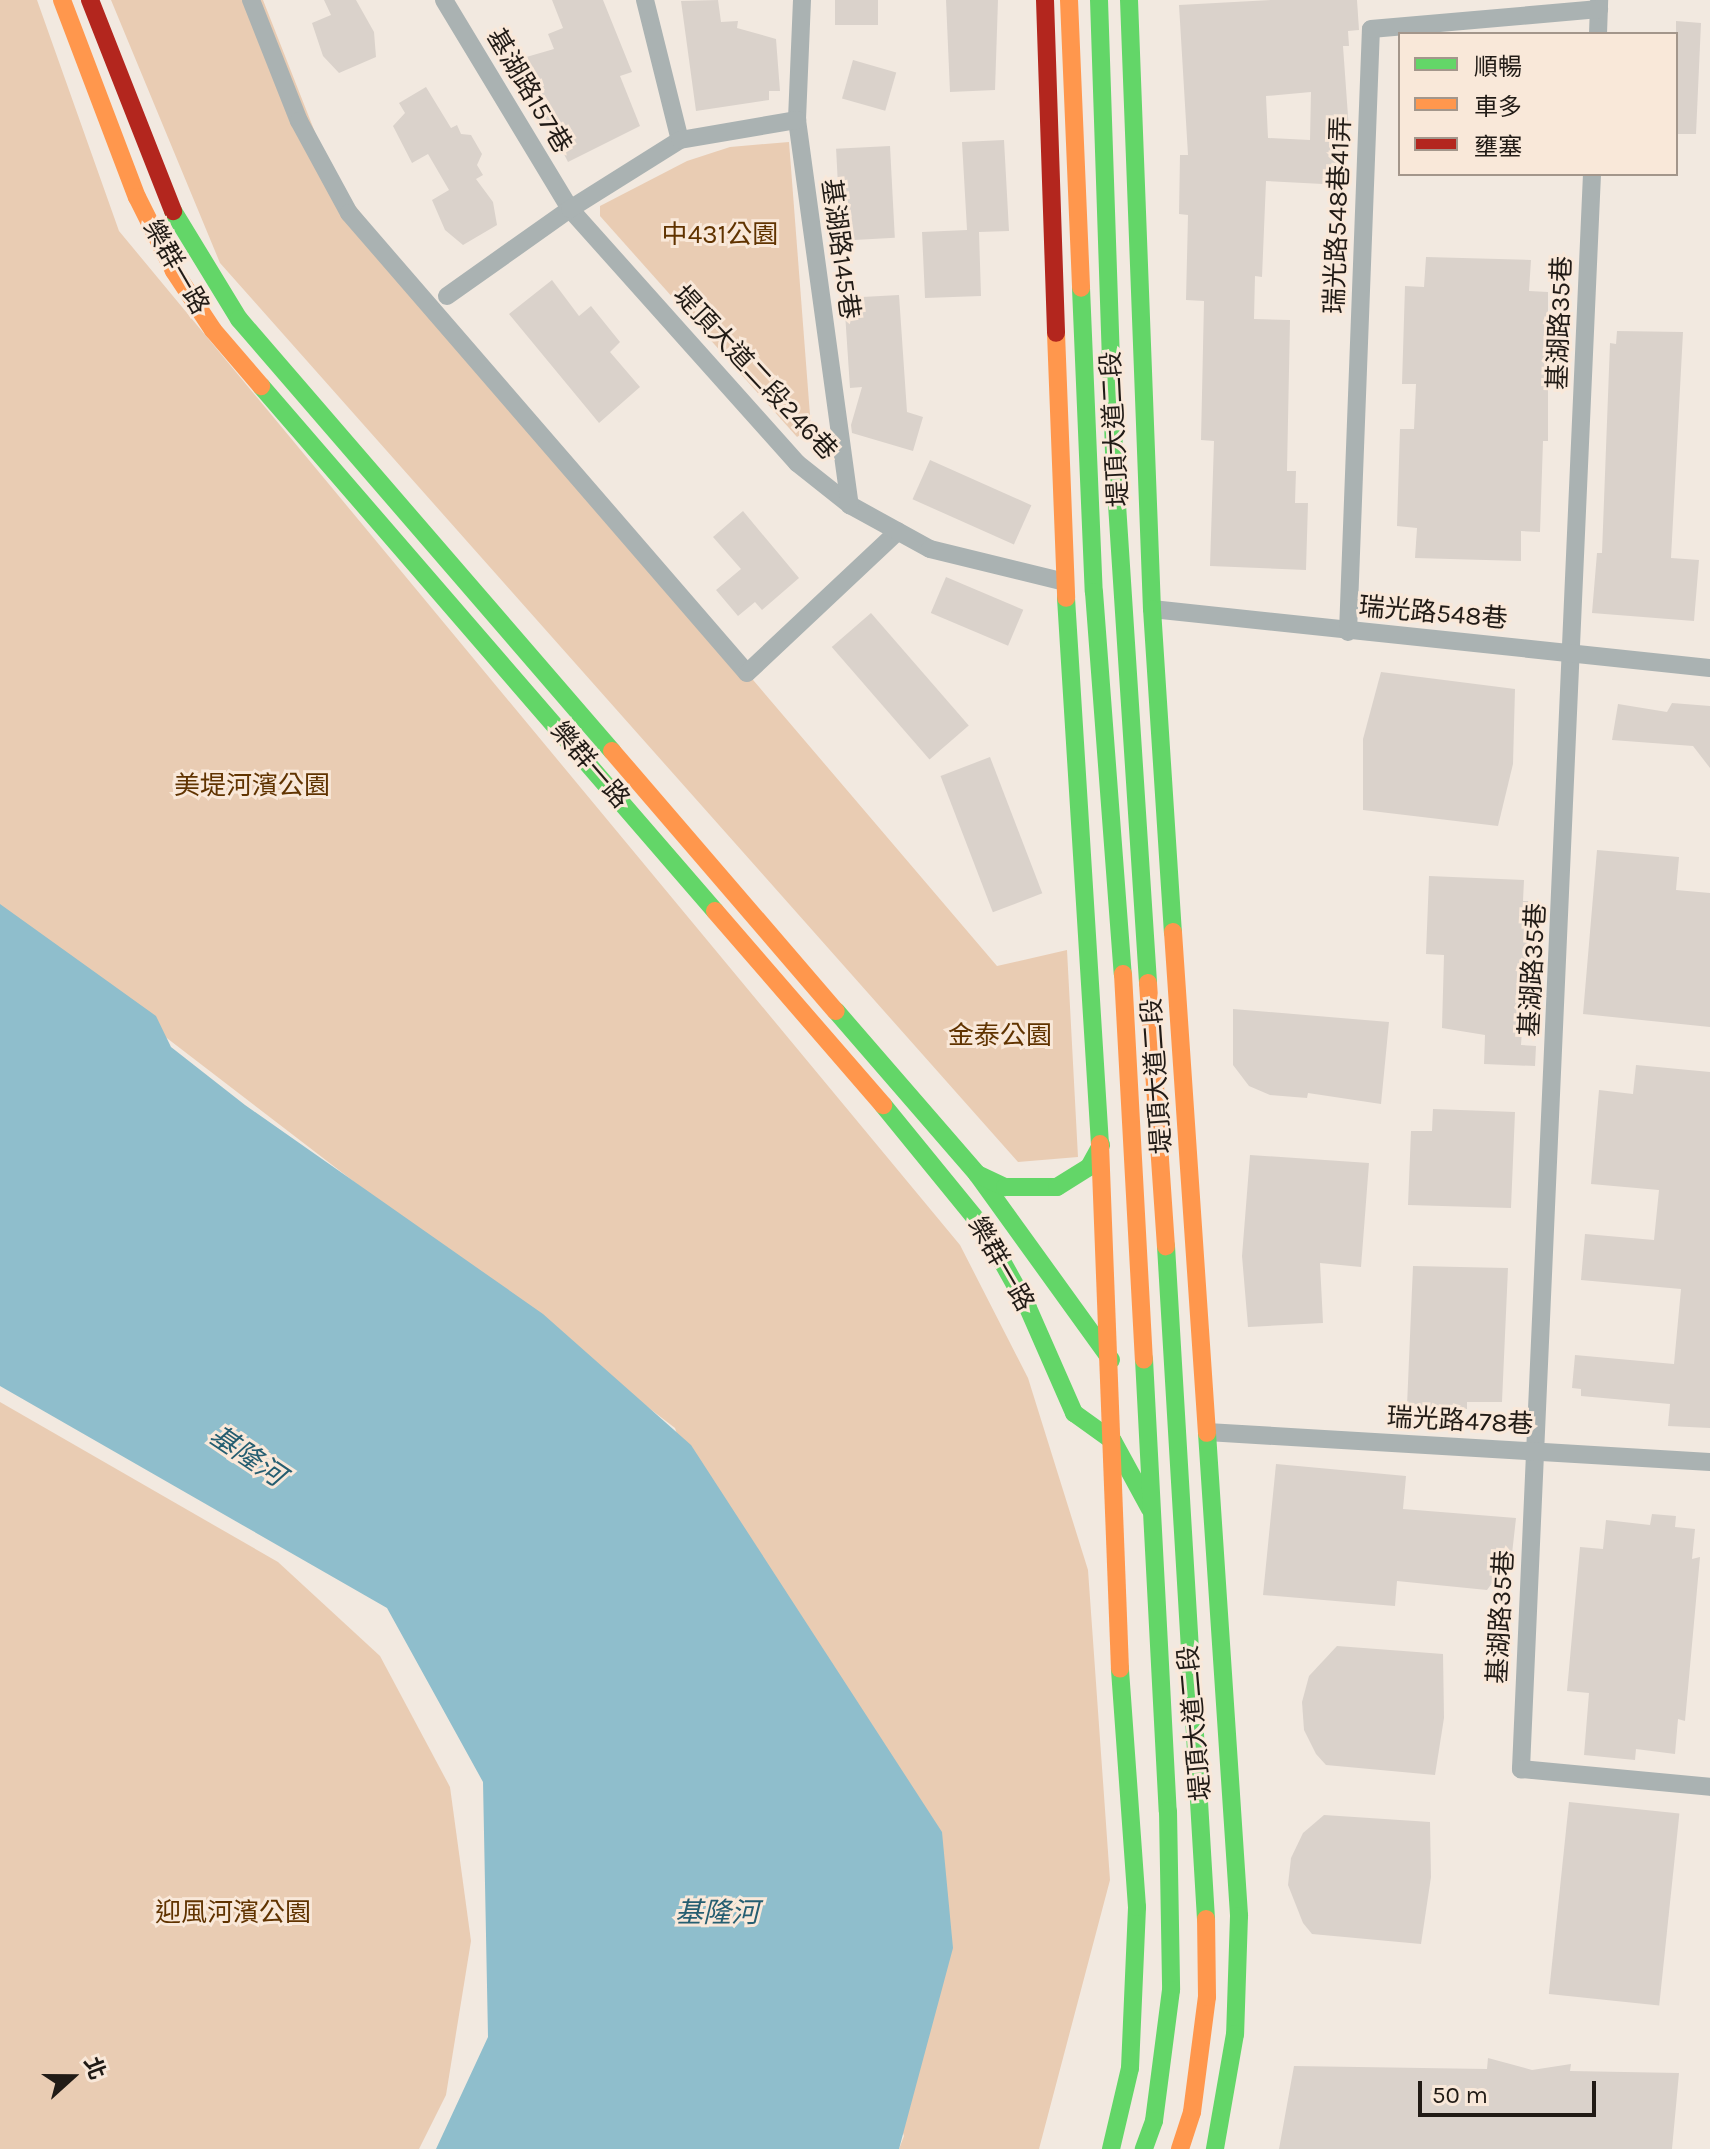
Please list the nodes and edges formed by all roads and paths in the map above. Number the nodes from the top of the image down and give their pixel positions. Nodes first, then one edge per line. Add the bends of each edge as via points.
1 (62, 0) edge
2 (90, 0) edge
3 (251, 0) edge
4 (444, 0) edge
5 (645, 0) edge
6 (802, 0) edge
7 (1045, 0) edge
8 (1069, 0) edge
9 (1099, 0) edge
10 (1129, 0) edge
11 (1599, 5) edge
12 (1598, 32) edge
13 (797, 120) junction
14 (680, 140) junction
15 (1592, 176) edge
16 (570, 209) junction
17 (447, 296) dead end
18 (850, 505) junction
19 (898, 531) junction
20 (1065, 582) junction
21 (1152, 609) junction
22 (1348, 632) junction
23 (1573, 652) junction
24 (1710, 668) edge
25 (1101, 1145) junction
26 (977, 1174) junction
27 (1111, 1359) junction
28 (1144, 1394) junction
29 (1180, 1421) junction
30 (1207, 1432) junction
31 (1113, 1441) junction
32 (1538, 1451) junction
33 (1710, 1462) edge
34 (1150, 1509) junction
35 (1710, 1787) edge
36 (1111, 2149) edge
37 (1144, 2149) edge
38 (1180, 2149) edge
39 (1215, 2149) edge

1 - 31 main road, 樂群一路 via 137,197 174,271 213,330 949,1182 984,1229 1028,1308 1074,1413
2 - 26 main road, 樂群一路 via 161,188 194,252 239,319
3 - 19 street via 299,121 349,213 747,673
4 - 16 street, 基湖路157巷
5 - 14 street
6 - 13 street, 基湖路145巷
7 - 20 main road
8 - 28 main road, 堤頂大道二段 via 1094,592 1124,987
9 - 29 main road, 堤頂大道二段 via 1114,458
10 - 21 main road, 堤頂大道二段
11 - 12 street
11 - 22 street, 瑞光路548巷41弄 via 1371,29
13 - 14 street
13 - 18 street, 基湖路145巷
14 - 16 street
15 - 23 street, 基湖路35巷
16 - 17 street
16 - 18 street, 堤頂大道二段246巷 via 797,463
18 - 19 street, 堤頂大道二段246巷
19 - 20 street, 堤頂大道二段246巷 via 930,549
20 - 25 main road
21 - 22 street, 瑞光路548巷
21 - 30 main road, 堤頂大道二段
22 - 23 street, 瑞光路548巷
23 - 24 street, 瑞光路548巷
23 - 32 street, 基湖路35巷
25 - 26 main road via 1089,1167 1057,1187 1005,1187
25 - 27 main road
26 - 27 main road, 樂群一路
27 - 28 main road, 樂群一路
27 - 31 main road
28 - 29 main road, 樂群一路
28 - 34 main road, 堤頂大道二段
29 - 30 main road, 樂群一路
29 - 38 main road, 堤頂大道二段 via 1187,1615 1205,1846 1207,1997 1192,2112
30 - 32 street, 瑞光路478巷
30 - 39 main road, 堤頂大道二段 via 1239,1916 1235,2034
31 - 34 main road, 樂群一路
31 - 36 main road via 1115,1601 1137,1907 1130,2068
32 - 33 street, 瑞光路478巷
32 - 35 street, 基湖路35巷 via 1521,1769
34 - 37 main road, 堤頂大道二段 via 1168,1811 1171,1990 1154,2121

